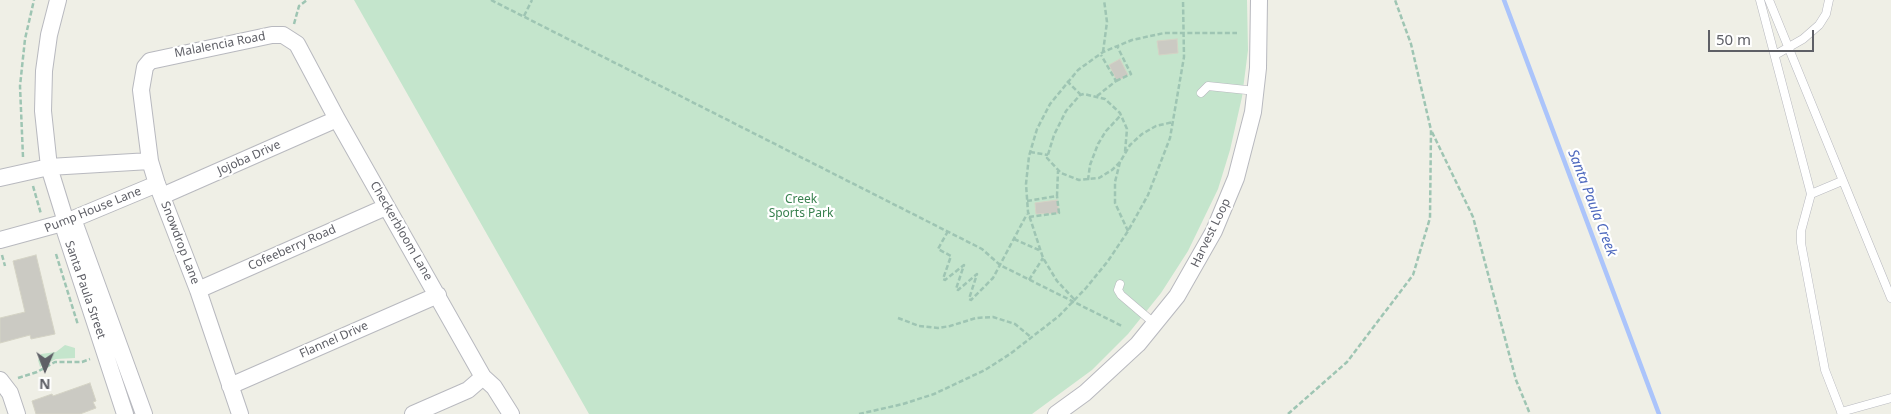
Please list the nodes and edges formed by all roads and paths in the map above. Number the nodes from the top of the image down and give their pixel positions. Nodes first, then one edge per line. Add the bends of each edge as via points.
1 (34, 0) edge
2 (58, 0) edge
3 (307, 0) edge
4 (491, 0) edge
5 (532, 0) edge
6 (1104, 0) edge
7 (1183, 0) edge
8 (1259, 0) edge
9 (1395, 0) edge
10 (1760, 0) edge
11 (1769, 0) edge
12 (1829, 0) edge
13 (524, 16) junction
14 (1184, 32) junction
15 (1237, 33) dead end
16 (293, 41) junction
17 (1118, 46) junction
18 (1788, 49) junction
19 (1102, 53) junction
20 (1775, 55) junction
21 (144, 67) joint
22 (1116, 81) junction
23 (1067, 82) junction
24 (1256, 91) junction
25 (1201, 93) dead end
26 (1080, 95) junction
27 (1097, 96) junction
28 (1121, 115) junction
29 (337, 119) junction
30 (1173, 122) junction
31 (1431, 130) junction
32 (1030, 152) junction
33 (1125, 152) junction
34 (1048, 155) junction
35 (16, 160) dead end
36 (150, 162) junction
37 (1120, 162) junction
38 (26, 165) junction
39 (49, 166) junction
40 (1058, 171) junction
41 (0, 178) edge
42 (1088, 180) junction
43 (1842, 182) junction
44 (159, 190) junction
45 (1811, 194) junction
46 (1057, 196) junction
47 (1026, 201) junction
48 (386, 207) junction
49 (1028, 212) junction
50 (1029, 217) junction
51 (66, 222) junction
52 (46, 230) junction
53 (948, 231) junction
54 (1128, 231) junction
55 (1014, 239) junction
56 (1, 247) edge
57 (1039, 250) junction
58 (1043, 258) junction
59 (1000, 265) junction
60 (5, 266) dead end
61 (1029, 280) junction
62 (1120, 284) dead end
63 (198, 290) junction
64 (438, 295) junction
65 (1891, 298) edge
66 (1075, 301) junction
67 (898, 318) dead end
68 (1155, 324) junction
69 (1122, 326) dead end
70 (1032, 338) junction
71 (90, 358) dead end
72 (484, 377) junction
73 (8, 381) edge
74 (230, 386) junction
75 (1891, 398) edge
76 (1841, 413) edge
77 (17, 414) edge
78 (126, 414) edge
79 (144, 414) edge
80 (240, 414) edge
81 (413, 414) edge
82 (511, 414) edge
83 (859, 414) edge
84 (1056, 414) edge
85 (1288, 414) edge
86 (1530, 414) edge

1 - 38 path via 21,78
2 - 39 street via 48,35 44,71 43,112
3 - 16 path via 299,6
4 - 13 path
5 - 13 path
6 - 19 path via 1108,22
7 - 14 path
8 - 24 street, Harvest Loop
9 - 31 path via 1411,44
10 - 20 lane
11 - 18 lane
12 - 18 lane via 1819,25
13 - 53 path
14 - 15 path
14 - 17 path via 1148,36
14 - 30 path via 1182,78
16 - 21 street, Malalencia Road via 283,35 272,35 161,57
16 - 29 street, Checkerbloom Lane
17 - 19 path
17 - 22 path via 1131,74
18 - 20 lane
18 - 43 lane
19 - 22 path
19 - 23 path
20 - 45 lane
21 - 36 street, Snowdrop Lane via 142,98
22 - 27 path
23 - 26 path
23 - 32 path via 1043,116
24 - 25 lane via 1208,86
24 - 68 street, Harvest Loop via 1244,150 1222,213 1197,264
26 - 27 path
26 - 34 path via 1059,124
27 - 28 path via 1112,104
28 - 33 path via 1128,135
28 - 42 path via 1098,144
29 - 44 street, Jojoba Drive
29 - 48 street, Checkerbloom Lane
30 - 33 path via 1149,130
30 - 54 path via 1156,176
31 - 85 path via 1430,218 1413,275 1347,362
31 - 86 path via 1473,218 1516,380
32 - 34 path
32 - 47 path
33 - 37 path
34 - 40 path
35 - 38 path
36 - 39 street
36 - 44 street, Snowdrop Lane
37 - 42 path via 1106,174
37 - 54 path via 1114,192 1118,213
38 - 39 street
38 - 41 street
38 - 52 path
39 - 51 street
40 - 42 path via 1072,178
40 - 46 path
43 - 45 lane
43 - 65 lane
44 - 51 street, Pump House Lane
44 - 63 street, Snowdrop Lane
45 - 76 lane via 1801,243 1825,370
46 - 47 path
46 - 50 path via 1059,213
47 - 49 path
48 - 63 street, Cofeeberry Road
48 - 64 street, Checkerbloom Lane
49 - 50 path
49 - 55 path
50 - 57 path
51 - 52 street, Pump House Lane
51 - 78 street, Santa Paula Street via 65,231
51 - 79 street, Santa Paula Street via 76,227
52 - 56 street, Pump House Lane
53 - 59 path via 982,249
53 - 59 path via 938,249 951,256 943,279 964,265 958,290 977,274 970,300 993,278
54 - 66 path
55 - 57 path
55 - 59 path
56 - 60 path
57 - 58 path
58 - 61 path
58 - 66 path
59 - 61 path
61 - 66 path
62 - 68 lane via 1118,290 1121,295
63 - 74 street, Snowdrop Lane
64 - 72 street, Checkerbloom Lane
64 - 74 street, Flannel Drive
66 - 69 path
66 - 70 path
67 - 70 path via 919,326 938,328 976,318 998,318 1015,324
68 - 84 street, Harvest Loop via 1112,369
70 - 83 path via 985,370 950,387 903,404
71 - 73 path via 82,362 55,362 37,372
72 - 81 street via 468,390
72 - 82 street, Checkerbloom Lane
73 - 77 street
74 - 80 street, Snowdrop Lane
75 - 76 lane

